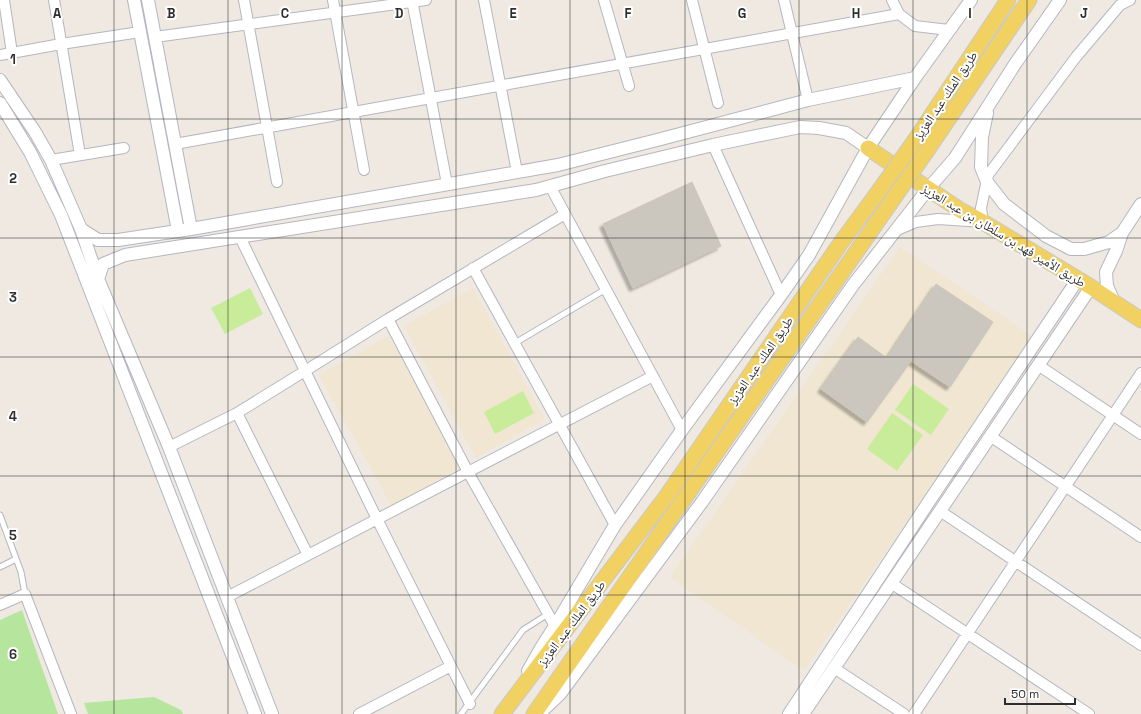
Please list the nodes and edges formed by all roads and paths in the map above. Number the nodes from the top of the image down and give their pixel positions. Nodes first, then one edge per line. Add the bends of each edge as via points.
1 (4, 0) edge
2 (54, 0) edge
3 (134, 0) edge
4 (148, 0) edge
5 (244, 0) edge
6 (333, 0) edge
7 (426, 0) edge
8 (484, 0) edge
9 (604, 0) edge
10 (692, 0) edge
11 (784, 0) edge
12 (892, 0) edge
13 (971, 0) edge
14 (1008, 0) edge
15 (1029, 0) edge
16 (1060, 0) edge
17 (1130, 0) edge
18 (412, 1) edge
19 (335, 12) junction
20 (899, 14) junction
21 (248, 24) junction
22 (949, 30) junction
23 (140, 32) junction
24 (792, 33) junction
25 (155, 37) junction
26 (61, 44) junction
27 (704, 48) junction
28 (12, 53) junction
29 (0, 55) edge
30 (622, 63) junction
31 (915, 78) junction
32 (0, 80) edge
33 (500, 85) junction
34 (629, 86) dead end
35 (430, 98) junction
36 (808, 100) junction
37 (0, 103) edge
38 (718, 103) dead end
39 (989, 104) junction
40 (353, 112) junction
41 (267, 127) junction
42 (175, 144) junction
43 (714, 145) junction
44 (124, 148) dead end
45 (868, 148) junction
46 (80, 155) junction
47 (51, 160) junction
48 (364, 170) dead end
49 (517, 172) junction
50 (277, 182) dead end
51 (987, 182) junction
52 (447, 184) junction
53 (550, 186) junction
54 (928, 189) junction
55 (1141, 204) edge
56 (565, 214) junction
57 (983, 222) junction
58 (81, 229) junction
59 (191, 229) junction
60 (178, 231) junction
61 (895, 232) junction
62 (1122, 233) junction
63 (240, 237) junction
64 (473, 268) junction
65 (98, 279) junction
66 (1078, 279) junction
67 (1091, 287) junction
68 (606, 289) junction
69 (781, 295) junction
70 (1114, 302) junction
71 (388, 319) junction
72 (1141, 320) edge
73 (515, 343) junction
74 (1038, 365) junction
75 (306, 371) junction
76 (1141, 373) edge
77 (653, 376) junction
78 (237, 413) junction
79 (1113, 415) junction
80 (560, 425) junction
81 (682, 430) junction
82 (1141, 434) edge
83 (990, 436) junction
84 (169, 447) junction
85 (468, 472) junction
86 (1065, 487) junction
87 (940, 511) junction
88 (0, 515) edge
89 (377, 519) junction
90 (615, 525) junction
91 (1141, 538) edge
92 (308, 555) junction
93 (16, 559) junction
94 (1016, 561) junction
95 (0, 567) edge
96 (891, 583) junction
97 (25, 594) junction
98 (227, 597) junction
99 (0, 605) edge
100 (548, 614) junction
101 (555, 626) junction
102 (967, 633) junction
103 (1141, 645) edge
104 (451, 666) junction
105 (834, 668) junction
106 (512, 702) junction
107 (470, 704) junction
108 (71, 714) edge
109 (255, 714) edge
110 (272, 714) edge
111 (359, 714) edge
112 (462, 714) edge
113 (502, 714) edge
114 (534, 714) edge
115 (540, 714) edge
116 (789, 714) edge
117 (803, 714) edge
118 (904, 714) edge
119 (914, 714) edge
120 (1090, 714) edge

1 - 28 street
2 - 26 street
3 - 23 street
4 - 25 street
5 - 21 street
6 - 19 street
7 - 18 street
8 - 33 street
9 - 30 street
10 - 27 street
11 - 24 street
12 - 20 street
13 - 22 street
14 - 106 main road, طريق الملك عبد العزيز, bridge via 916,139 840,244 666,497
15 - 114 main road, bridge
16 - 39 street
17 - 51 street via 1120,5 1076,57 988,175
18 - 19 street
18 - 35 street
19 - 21 street
19 - 40 street
20 - 22 street via 915,26
20 - 24 street
21 - 25 street
21 - 41 street
22 - 31 street
23 - 26 street
23 - 60 street
24 - 27 street
24 - 36 street
25 - 42 street
26 - 28 street
26 - 46 street
27 - 30 street
27 - 38 street
28 - 29 street
30 - 33 street
30 - 34 street
31 - 36 street
31 - 45 street
32 - 47 street
33 - 35 street
33 - 49 street
35 - 40 street
35 - 52 street
36 - 49 street via 565,163
37 - 109 street via 30,152 61,215
39 - 51 street via 982,137 981,166
39 - 54 street via 955,158
40 - 41 street
40 - 48 street
41 - 42 street
41 - 50 street
42 - 59 street
43 - 45 street via 800,127 846,133
43 - 53 street
43 - 69 street
44 - 46 street
45 - 54 main road, طريق الأمير فهد بن سلطان بن عبد العزيز
45 - 69 street via 809,255
46 - 47 street
47 - 58 street
49 - 52 street
51 - 57 street via 981,208
51 - 62 street via 1004,204 1046,236 1072,249 1084,249 1109,242
52 - 59 street
53 - 56 street
53 - 63 street
54 - 57 main road, طريق الأمير فهد بن سلطان بن عبد العزيز
54 - 61 street
55 - 62 street
56 - 64 street
56 - 68 street
57 - 61 street via 938,219 916,222
57 - 66 main road, طريق الأمير فهد بن سلطان بن عبد العزيز
58 - 60 street via 98,240 118,240
58 - 65 street
59 - 60 street
61 - 115 street via 853,285 702,502 560,694
62 - 70 street via 1106,272 1107,286
63 - 65 street via 125,255 103,264
63 - 75 street
64 - 71 street
64 - 73 street
65 - 84 street
66 - 67 main road, طريق الأمير فهد بن سلطان بن عبد العزيز
66 - 116 street
67 - 70 main road, طريق الأمير فهد بن سلطان بن عبد العزيز
67 - 74 street
68 - 73 lane
68 - 77 street
69 - 81 street
70 - 72 main road, طريق الأمير فهد بن سلطان بن عبد العزيز
71 - 75 street
71 - 85 street
73 - 80 street
74 - 79 street
74 - 83 street
75 - 78 street
75 - 89 street
76 - 79 street
77 - 80 street
77 - 81 street
78 - 84 street
78 - 92 street
79 - 82 street
79 - 86 street
80 - 85 street
80 - 90 street
81 - 90 street
83 - 86 street
83 - 87 street
84 - 98 street
85 - 89 street
85 - 100 street
86 - 91 street
86 - 94 street
87 - 94 street
87 - 96 street
88 - 93 lane
89 - 92 street
89 - 104 street
90 - 101 street
92 - 98 street
93 - 95 lane
93 - 97 lane
94 - 102 street
94 - 103 street
96 - 102 street
96 - 105 street
97 - 99 street
97 - 108 street
98 - 110 street
100 - 101 street
100 - 107 lane via 523,630
101 - 106 street
102 - 119 street
102 - 120 street
104 - 107 street
104 - 111 street
105 - 117 street
105 - 118 street
106 - 113 main road, طريق الملك عبد العزيز
107 - 112 lane

